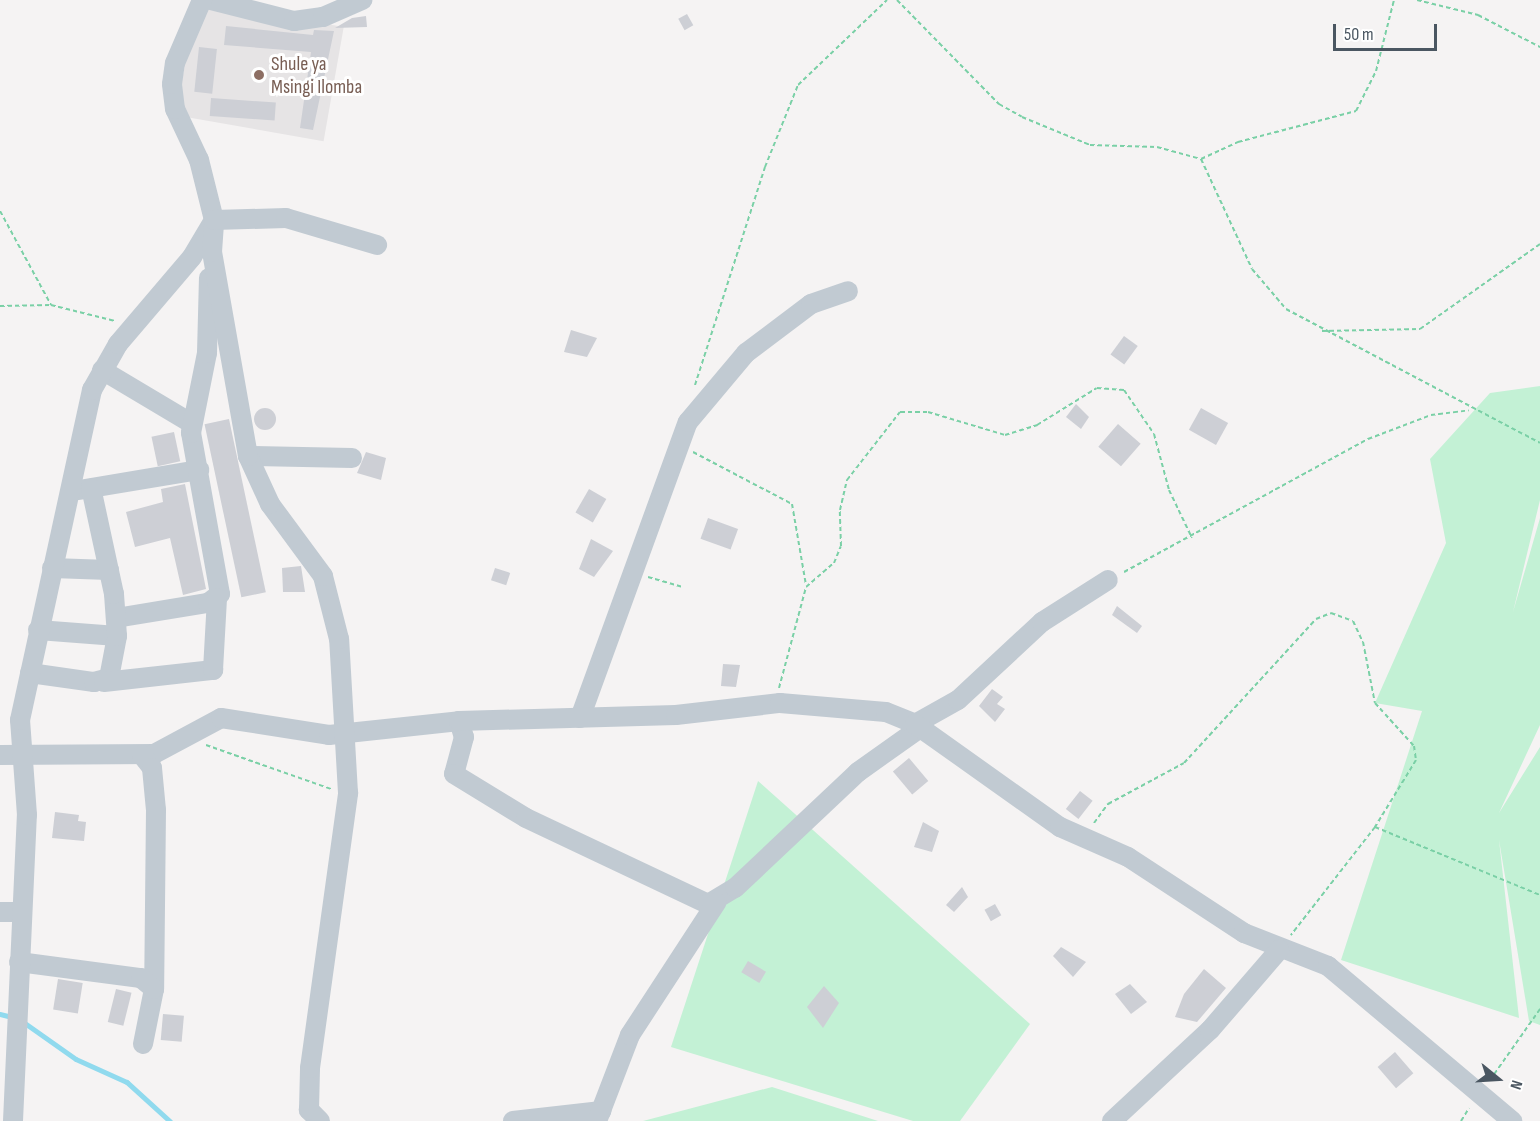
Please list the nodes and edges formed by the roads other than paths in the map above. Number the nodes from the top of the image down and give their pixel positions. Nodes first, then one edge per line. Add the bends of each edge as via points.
1 (202, 0) edge
2 (211, 0) edge
3 (362, 0) edge
4 (214, 220) junction
5 (377, 245) dead end
6 (212, 252) junction
7 (848, 291) dead end
8 (102, 370) junction
9 (191, 423) junction
10 (248, 456) junction
11 (352, 458) dead end
12 (199, 470) junction
13 (91, 488) junction
14 (71, 492) junction
15 (52, 568) junction
16 (109, 570) junction
17 (1108, 580) road end
18 (218, 598) junction
19 (116, 627) junction
20 (38, 630) junction
21 (30, 673) junction
22 (104, 682) junction
23 (580, 718) junction
24 (459, 721) junction
25 (917, 726) junction
26 (345, 734) junction
27 (23, 754) junction
28 (0, 755) edge
29 (142, 755) junction
30 (716, 903) junction
31 (0, 912) edge
32 (21, 912) junction
33 (1279, 950) junction
34 (19, 962) junction
35 (154, 989) junction
36 (142, 1044) dead end
37 (599, 1116) edge
38 (14, 1121) edge
39 (320, 1121) edge
40 (513, 1121) edge
41 (1112, 1121) edge
42 (1512, 1121) edge

1 - 4 street via 175,63 172,84 175,109 199,160
2 - 3 street via 294,21 323,17
4 - 5 street via 286,218
4 - 6 street
4 - 8 street via 192,257 132,327
6 - 9 street via 207,353
6 - 10 street
7 - 23 street via 811,304 746,353 708,394 676,446
8 - 9 street
8 - 14 street
9 - 12 street
10 - 11 street
10 - 26 street via 270,504 313,560 328,590 339,639
12 - 13 street
12 - 18 street via 220,586
13 - 14 street
13 - 16 street
14 - 15 street
15 - 16 street
15 - 20 street
16 - 19 street
17 - 25 street via 1042,622 958,700
18 - 19 street
18 - 22 street via 213,670
19 - 20 street
19 - 22 street
20 - 21 street
21 - 22 street
21 - 27 street via 20,720
23 - 24 street
23 - 25 street via 676,715 780,703 867,708
24 - 26 street
24 - 30 street via 464,737 454,774 526,818 692,900
25 - 30 street via 846,783
25 - 33 street via 1083,837 1128,857 1244,933
26 - 29 street via 221,718
26 - 39 street via 348,793 308,1092 309,1110
27 - 28 street
27 - 29 street
27 - 32 street via 27,815
29 - 35 street via 155,785
30 - 37 street via 630,1035
31 - 32 street
32 - 34 street
33 - 41 street via 1210,1030
33 - 42 street via 1328,966
34 - 35 street via 141,978
34 - 38 street
35 - 36 street
37 - 40 street

